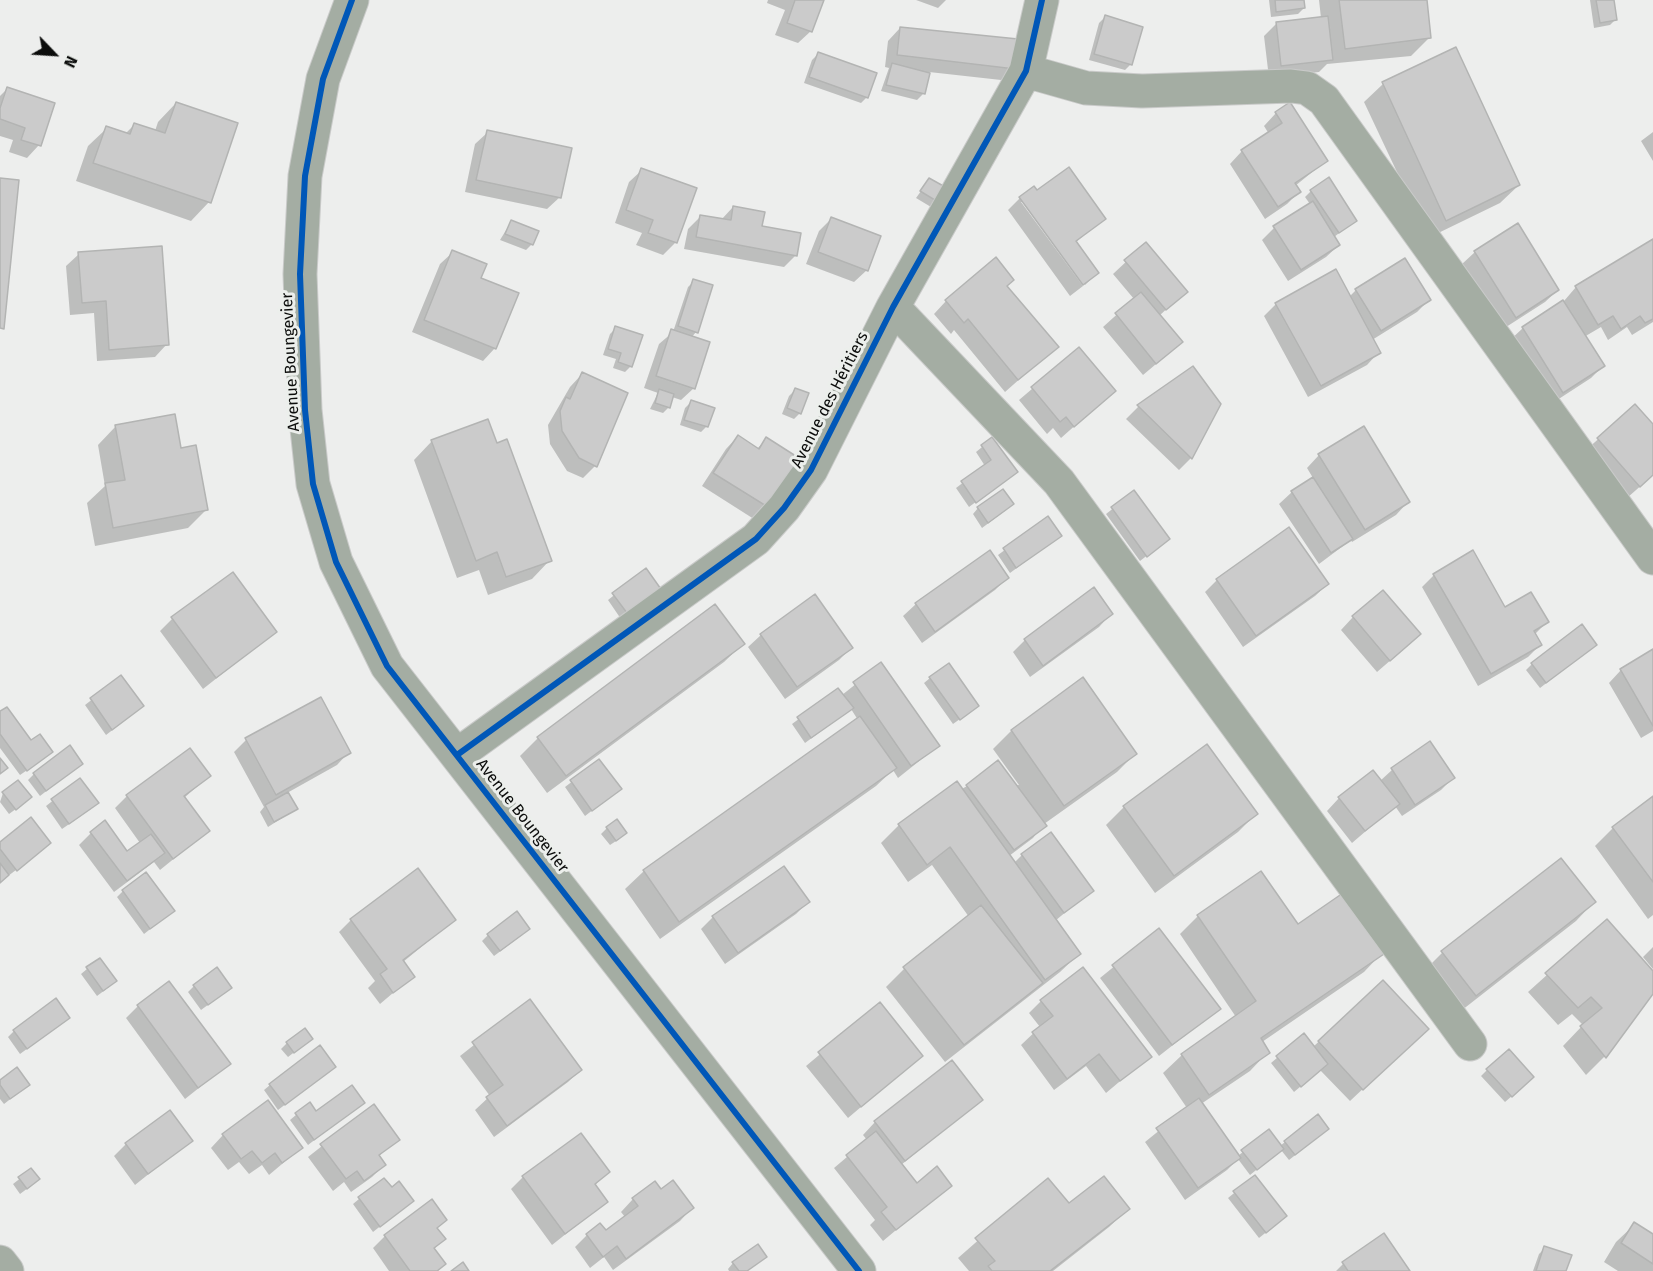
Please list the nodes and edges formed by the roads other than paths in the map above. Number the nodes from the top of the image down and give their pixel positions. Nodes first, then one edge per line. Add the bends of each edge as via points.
1 (352, 0) edge
2 (1042, 0) edge
3 (1026, 71) junction
4 (893, 307) junction
5 (1653, 558) edge
6 (457, 755) junction
7 (1470, 1044) dead end
8 (0, 1262) edge
9 (7, 1271) edge
10 (859, 1271) edge

1 - 6 street, Avenue Boungevier via 323,80 306,176 300,274 305,410 313,484 336,562 387,666
2 - 3 street, Avenue des Héritiers
3 - 4 street, Avenue des Héritiers
3 - 5 street via 1086,88 1142,91 1291,86 1306,88 1324,100
4 - 6 street, Avenue des Héritiers via 811,471 756,538
4 - 7 street via 1059,482
6 - 10 street, Avenue Boungevier
8 - 9 street

